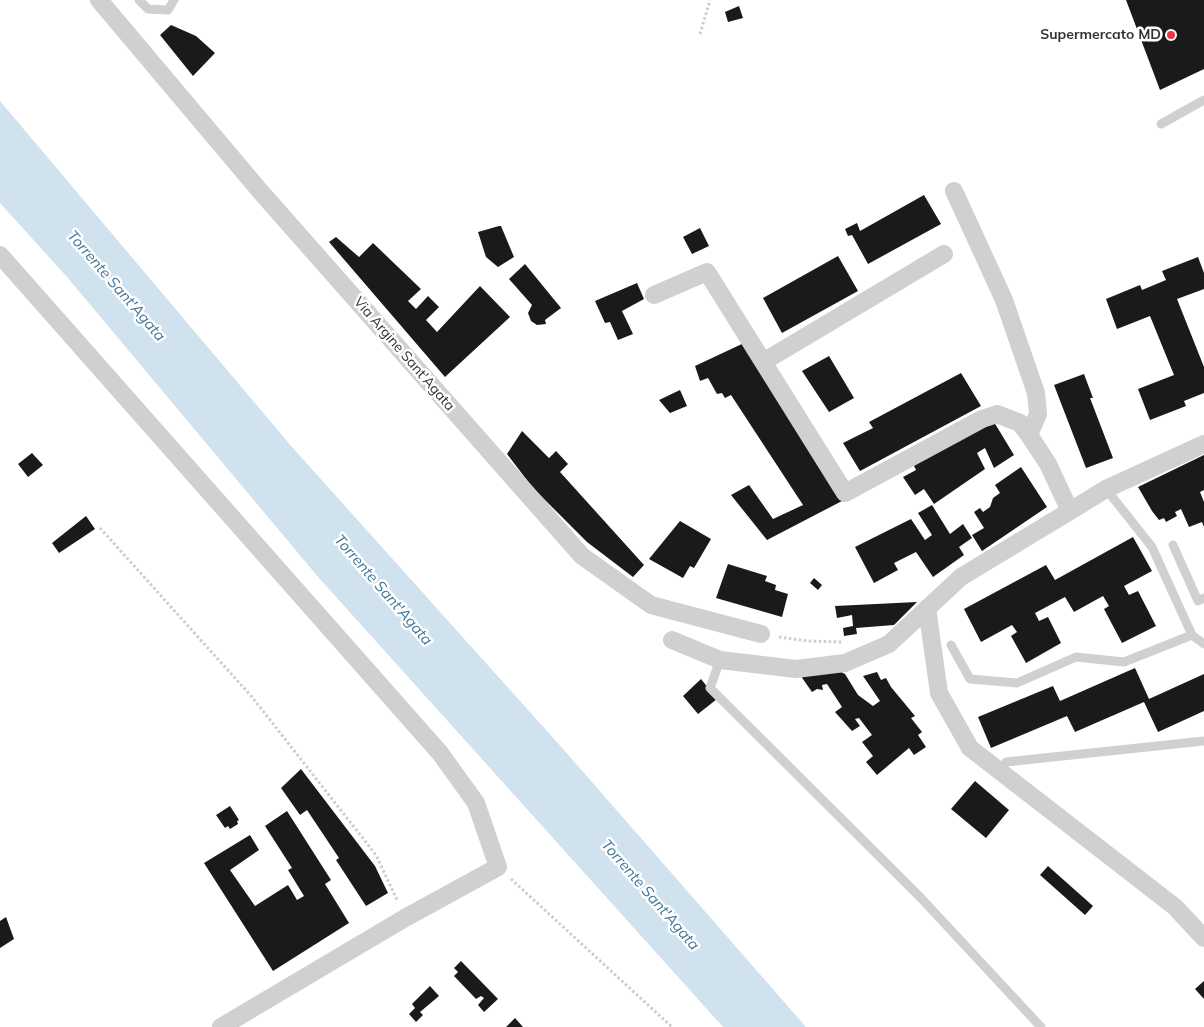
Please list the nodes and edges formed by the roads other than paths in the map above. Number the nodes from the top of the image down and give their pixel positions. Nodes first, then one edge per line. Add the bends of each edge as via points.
1 (99, 0) edge
2 (139, 0) edge
3 (174, 0) edge
4 (1204, 100) edge
5 (1161, 124) dead end
6 (954, 190) dead end
7 (944, 254) dead end
8 (0, 255) edge
9 (654, 295) dead end
10 (763, 362) junction
11 (1029, 435) junction
12 (1204, 444) edge
13 (1106, 489) junction
14 (1070, 511) junction
15 (1173, 545) dead end
16 (1204, 598) edge
17 (927, 608) junction
18 (762, 634) road end
19 (1192, 635) junction
20 (672, 640) dead end
21 (1204, 644) edge
22 (951, 645) dead end
23 (720, 660) junction
24 (1204, 741) edge
25 (1006, 762) dead end
26 (1202, 930) edge
27 (221, 1027) edge
28 (1041, 1027) edge

1 - 18 street, Via Argine Sant'Agata via 266,198 582,556 651,605
2 - 3 lane via 148,9 168,10
4 - 5 lane
6 - 11 street via 1004,300 1036,393 1038,414
7 - 10 street
8 - 27 street via 440,753 476,803 498,867
9 - 10 street via 707,272
10 - 11 street via 845,492 997,414 1020,423
11 - 14 street via 1048,464
12 - 13 street
13 - 14 street
13 - 19 lane via 1152,547
14 - 17 street via 961,577
15 - 16 lane via 1198,601
17 - 23 street via 889,644 845,662 796,669
17 - 26 street via 939,694 970,748
19 - 21 lane
19 - 22 lane via 1124,662 1076,657 1016,683 970,678
20 - 23 street
23 - 28 lane via 710,688 920,897
24 - 25 lane

